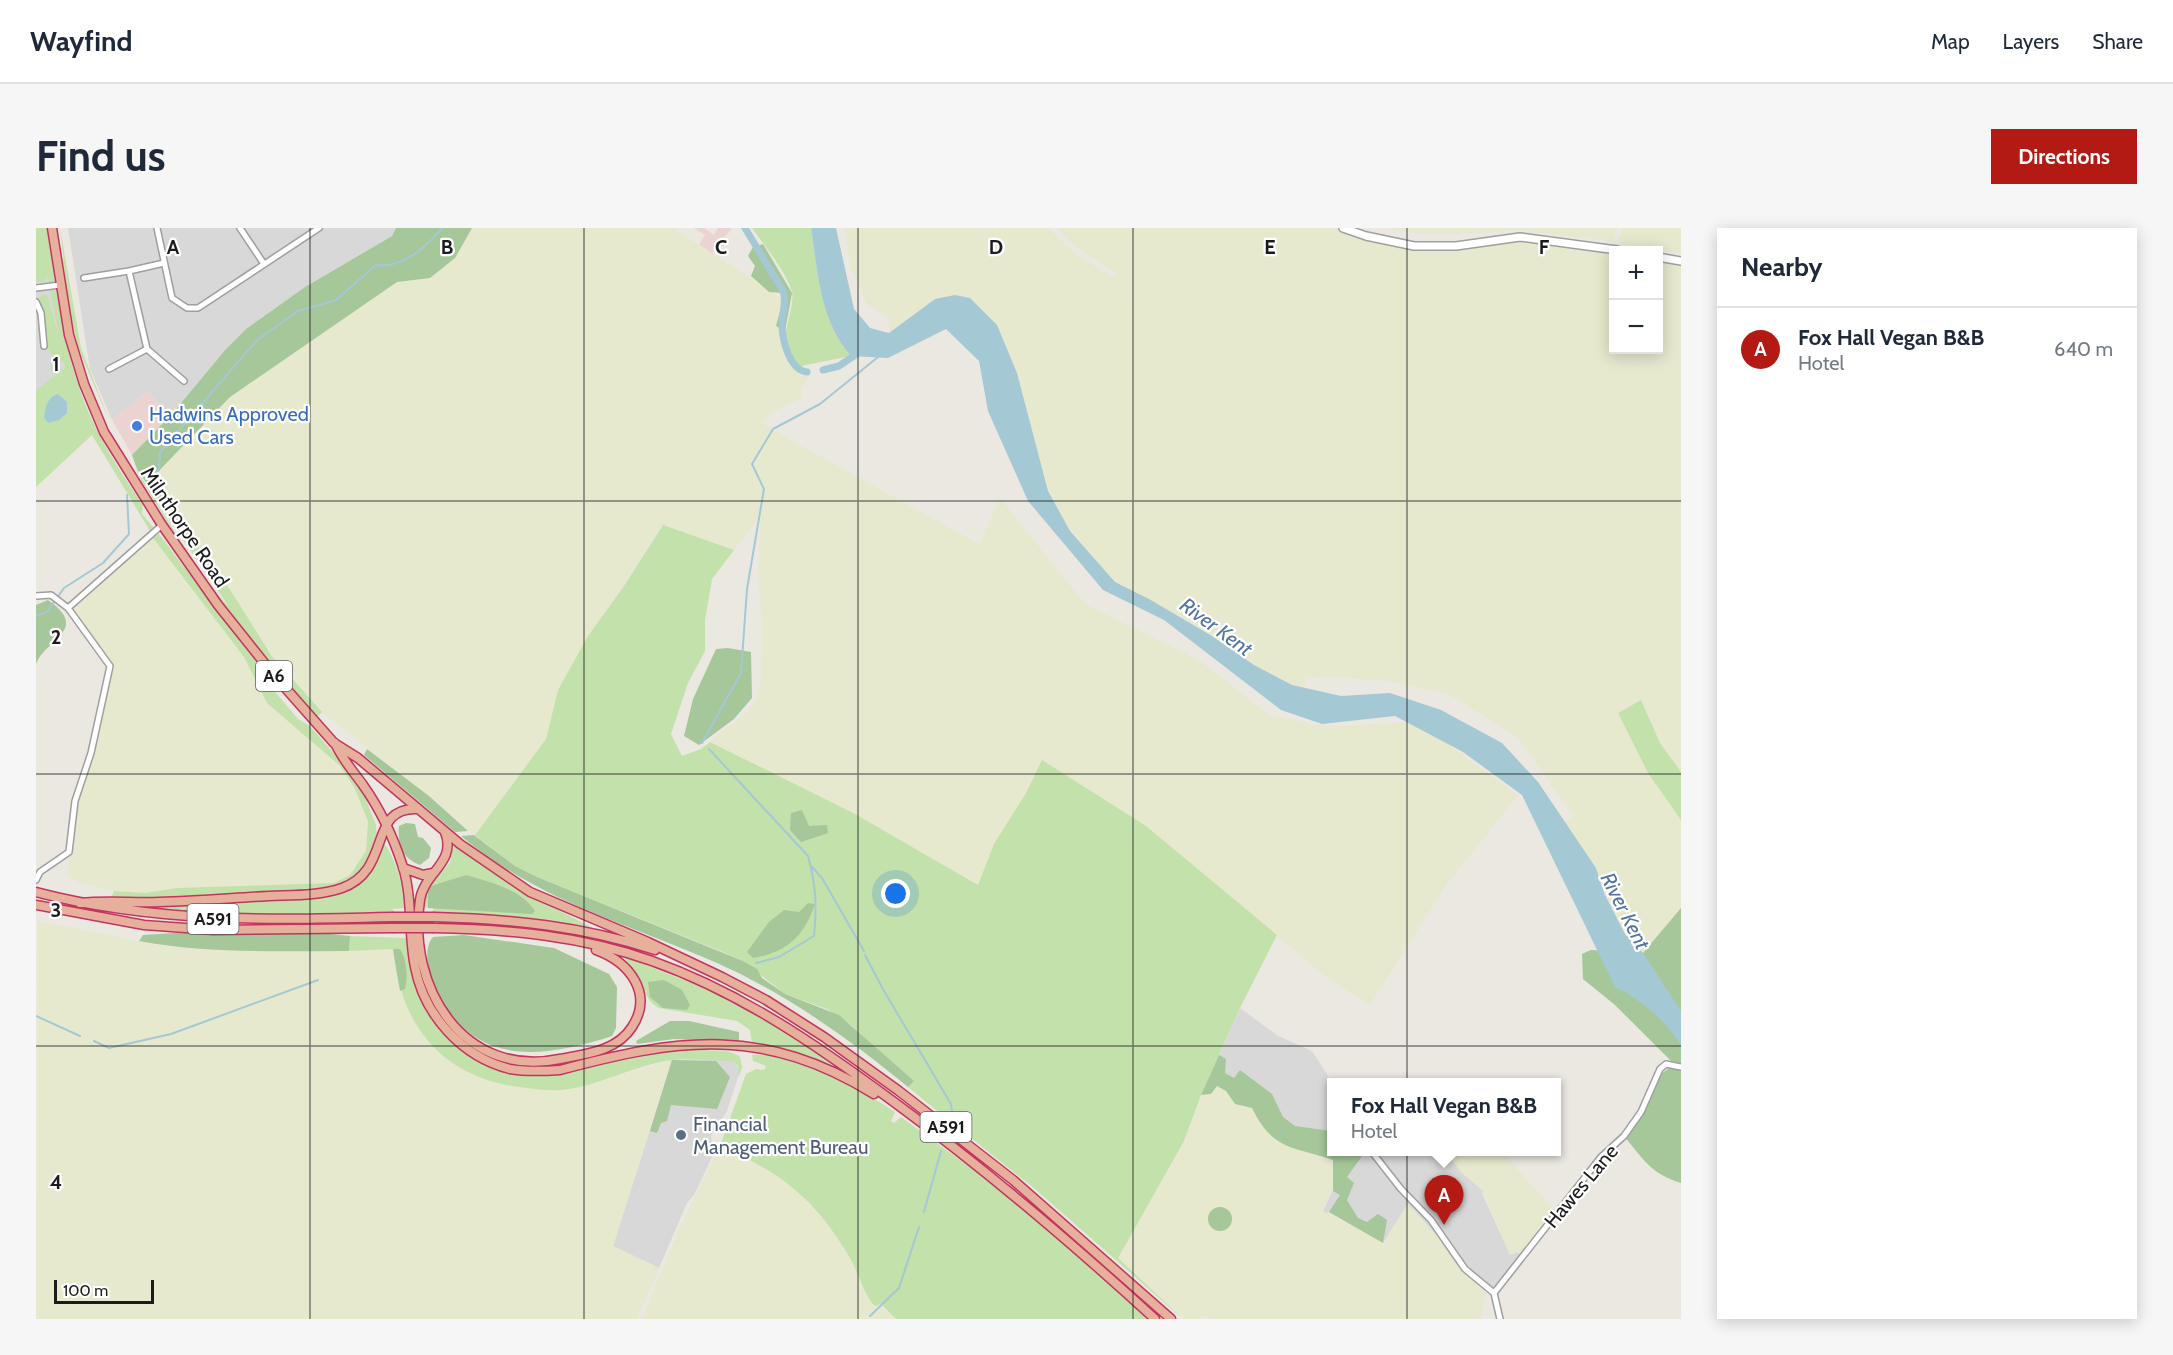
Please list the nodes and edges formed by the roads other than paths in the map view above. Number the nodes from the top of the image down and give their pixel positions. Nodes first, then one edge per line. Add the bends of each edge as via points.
1 (52, 228) edge
2 (157, 228) edge
3 (240, 228) edge
4 (318, 228) edge
5 (1342, 228) edge
6 (1609, 249) edge
7 (1663, 258) edge
8 (1681, 261) edge
9 (164, 263) junction
10 (264, 264) junction
11 (129, 271) junction
12 (84, 278) dead end
13 (60, 285) junction
14 (37, 288) edge
15 (36, 296) edge
16 (36, 302) edge
17 (44, 346) dead end
18 (147, 349) junction
19 (109, 369) dead end
20 (184, 381) dead end
21 (162, 525) junction
22 (36, 597) edge
23 (68, 608) junction
24 (334, 743) junction
25 (418, 809) junction
26 (385, 825) junction
27 (444, 831) junction
28 (403, 868) junction
29 (433, 873) junction
30 (36, 880) edge
31 (36, 892) edge
32 (80, 903) junction
33 (36, 905) edge
34 (563, 938) junction
35 (698, 966) junction
36 (1681, 1067) edge
37 (924, 1124) junction
38 (1375, 1156) edge
39 (1494, 1293) junction
40 (1155, 1319) edge
41 (1172, 1319) edge
42 (1500, 1319) edge

1 - 13 highway, Milnthorpe Road / A6
2 - 9 street
3 - 10 street
4 - 10 street
5 - 6 street via 1414,246 1456,246 1520,237
7 - 8 street
9 - 10 street via 172,298 187,308 198,308
9 - 11 street
11 - 12 street
11 - 18 street
13 - 14 street
13 - 21 highway, Milnthorpe Road / A6 via 69,335 90,400 104,432
14 - 15 street
16 - 17 street
18 - 19 street
18 - 20 street
21 - 23 street
21 - 24 highway, Milnthorpe Road / A6 via 238,631
22 - 23 street via 51,595
23 - 30 street via 110,666 91,753 75,801 69,852
24 - 25 highway, Milnthorpe Road / A6
24 - 26 highway, Milnthorpe Road / A6
25 - 26 highway via 398,811
25 - 27 highway
26 - 28 highway
26 - 32 highway via 373,863 363,876 339,889 212,900
27 - 29 highway via 448,841 446,857
27 - 35 highway via 494,870 541,898
28 - 29 highway via 423,875
28 - 37 highway via 415,969 426,1000 446,1030 486,1059 510,1069 543,1071 668,1045 714,1043 748,1047 786,1054 836,1073
29 - 34 highway via 420,896 418,913 426,980 438,1008 475,1045 509,1059 553,1061 618,1044 629,1032 638,1016 640,1001 633,974 611,955
31 - 32 highway, A591
32 - 35 highway, A591, bridge via 153,915 211,919 498,919 564,927 641,946
33 - 34 highway, A591, bridge via 144,925 202,929 434,928
34 - 37 highway, A591 via 651,960 745,1002 801,1036
35 - 41 highway, A591 via 786,1012 899,1091 1021,1187
36 - 39 street, Hawes Lane via 1666,1064 1660,1069 1641,1112 1624,1136 1594,1166
37 - 40 highway, A591 via 1030,1209
38 - 39 street via 1431,1220 1466,1269
39 - 42 street

